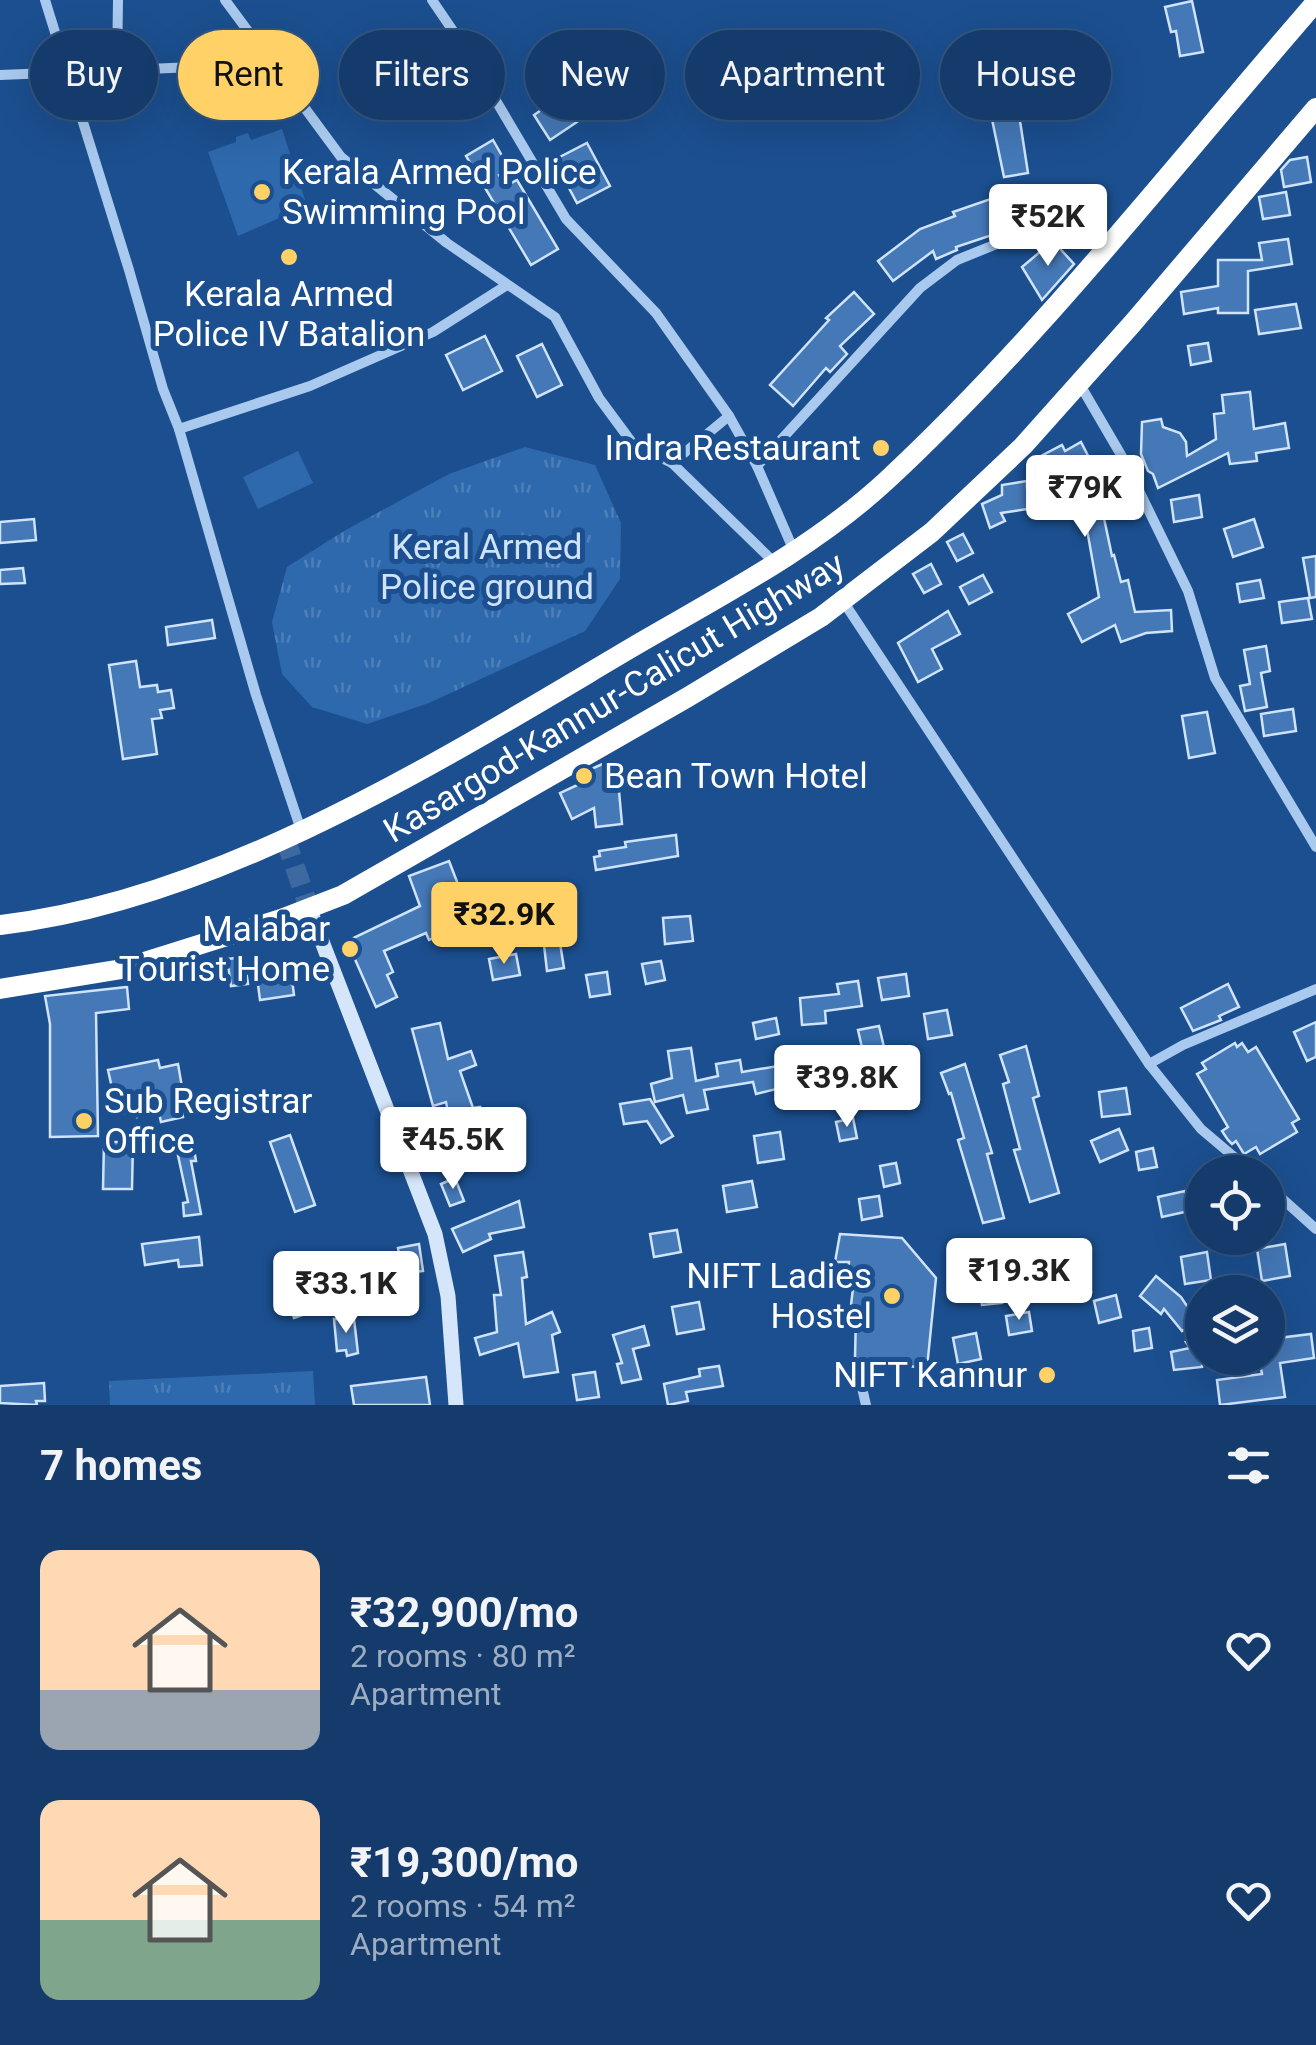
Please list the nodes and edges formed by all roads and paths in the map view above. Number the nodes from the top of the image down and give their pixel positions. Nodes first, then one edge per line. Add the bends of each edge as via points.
1 (45, 0) edge
2 (118, 0) edge
3 (225, 0) edge
4 (432, 0) edge
5 (1316, 2) edge
6 (54, 30) edge
7 (118, 30) edge
8 (247, 30) edge
9 (0, 76) edge
10 (30, 76) edge
11 (1316, 108) edge
12 (82, 120) edge
13 (313, 120) edge
14 (1039, 227) dead end
15 (507, 285) junction
16 (1078, 382) junction
17 (730, 416) junction
18 (179, 429) junction
19 (672, 463) junction
20 (756, 466) junction
21 (794, 552) junction
22 (775, 563) junction
23 (843, 601) junction
24 (301, 831) junction
25 (1316, 848) edge
26 (308, 908) junction
27 (0, 925) edge
28 (0, 989) edge
29 (1316, 989) edge
30 (1149, 1064) junction
31 (1232, 1155) edge
32 (1285, 1202) edge
33 (1316, 1230) edge
34 (857, 1366) dead end
35 (456, 1405) edge
36 (866, 1405) edge

1 - 6 street
2 - 7 street
3 - 8 street
4 - 17 street via 566,219 656,313
5 - 21 highway, Kasargod-Kannur-Calicut Highway via 1019,350 883,483
9 - 10 street
11 - 16 highway, Kasargod-Kannur-Calicut Highway
12 - 18 street
13 - 15 street via 341,157
14 - 20 street via 956,260 920,288
15 - 18 street via 433,332 328,379
15 - 19 street via 555,317 632,444
16 - 23 highway, Kasargod-Kannur-Calicut Highway via 976,492
16 - 25 street via 1188,590 1215,678
17 - 19 street
17 - 20 street
18 - 24 street
19 - 22 street
20 - 21 street
21 - 22 highway, Kasargod-Kannur-Calicut Highway
22 - 24 highway, Kasargod-Kannur-Calicut Highway via 482,736
23 - 26 highway, Kasargod-Kannur-Calicut Highway via 443,840
23 - 30 street
24 - 27 highway, Kasargod-Kannur-Calicut Highway via 185,882
26 - 28 highway, Kasargod-Kannur-Calicut Highway via 122,968
26 - 35 main road via 434,1234 448,1296
29 - 30 street
30 - 31 street via 1201,1129
32 - 33 street
34 - 36 street

